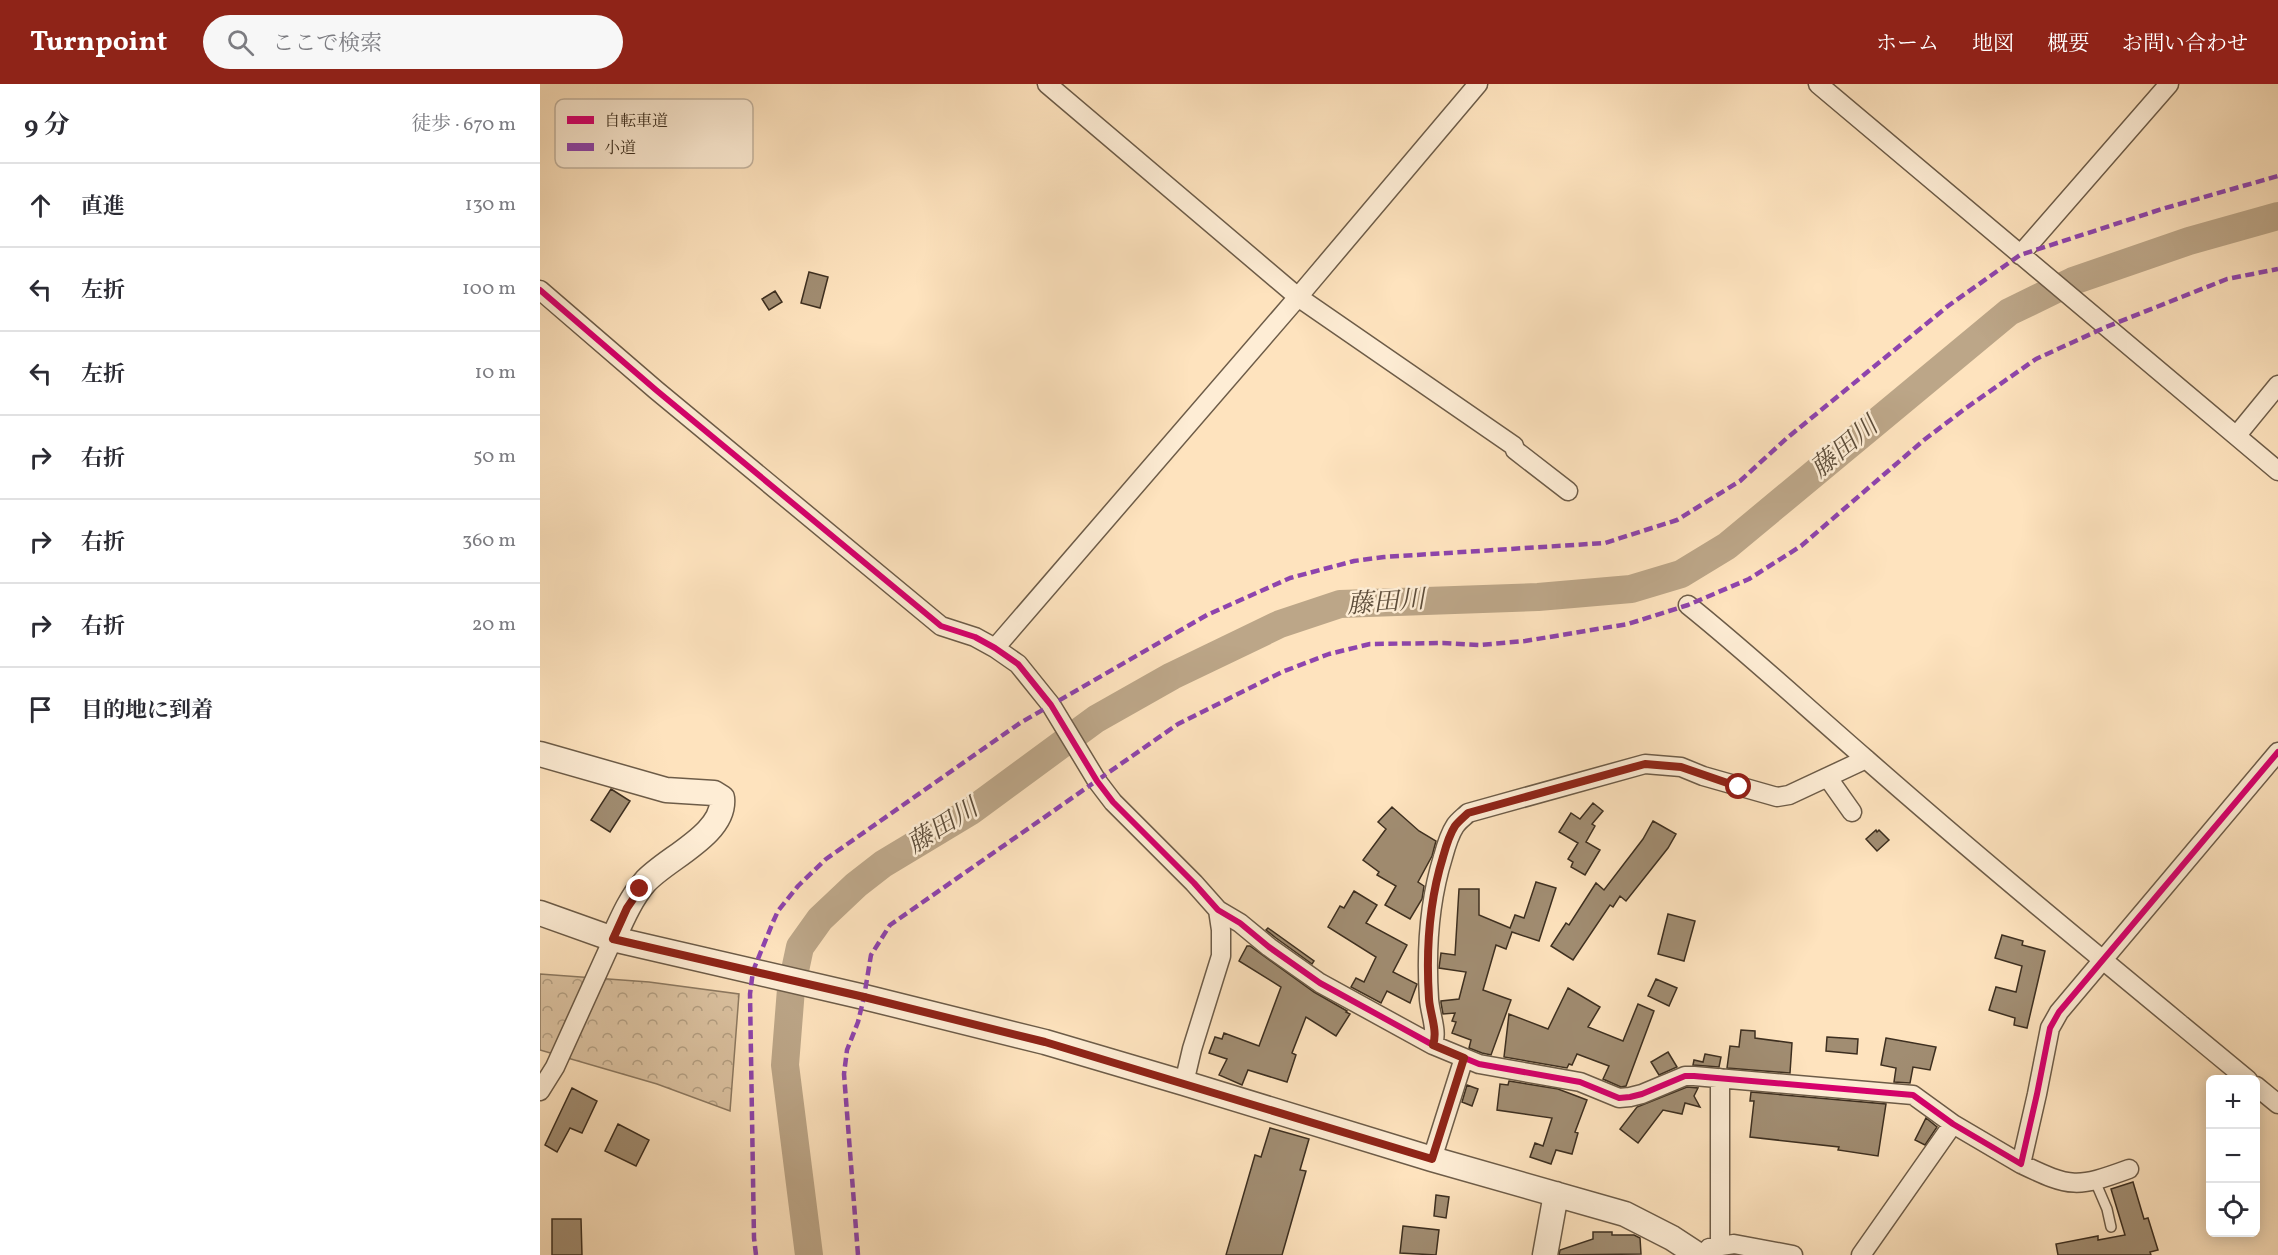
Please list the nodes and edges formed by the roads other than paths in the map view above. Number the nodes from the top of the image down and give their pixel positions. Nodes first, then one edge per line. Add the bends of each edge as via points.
1 (1047, 84) edge
2 (1478, 84) edge
3 (1818, 84) edge
4 (2169, 84) edge
5 (2026, 259) junction
6 (540, 290) edge
7 (1298, 297) junction
8 (2278, 385) edge
9 (2237, 435) junction
10 (2278, 471) edge
11 (1568, 491) dead end
12 (1688, 605) dead end
13 (995, 648) junction
14 (2278, 752) edge
15 (540, 754) edge
16 (1866, 759) junction
17 (1828, 778) junction
18 (1852, 812) dead end
19 (1218, 910) junction
20 (540, 913) edge
21 (613, 939) junction
22 (2101, 960) junction
23 (1433, 1045) junction
24 (1464, 1058) junction
25 (2242, 1075) edge
26 (1720, 1078) junction
27 (1184, 1083) junction
28 (2260, 1089) edge
29 (540, 1091) edge
30 (2278, 1104) edge
31 (1953, 1124) junction
32 (1432, 1159) junction
33 (2021, 1164) junction
34 (2129, 1169) dead end
35 (2095, 1181) junction
36 (1556, 1194) junction
37 (2111, 1227) dead end
38 (1705, 1252) edge
39 (1545, 1255) edge
40 (1793, 1255) edge
41 (1861, 1255) edge

1 - 7 street
2 - 7 street
3 - 5 street
4 - 5 street
5 - 9 street
6 - 13 street via 941,626
7 - 11 street via 1514,446
7 - 13 street
8 - 9 street
9 - 10 street
12 - 16 street via 1746,651
13 - 19 street via 1018,664 1051,705 1113,802
14 - 22 street
15 - 21 street via 666,790 714,793 722,798 720,813 699,840 646,881 627,908
16 - 17 street
16 - 22 street
17 - 18 street
17 - 23 street via 1777,797 1681,767 1645,764 1468,813 1451,834 1432,904 1429,1000
19 - 23 street via 1320,983
19 - 27 street via 1221,956
20 - 21 street
21 - 27 street via 1045,1042
21 - 29 street via 555,1067
22 - 25 street
22 - 33 street via 2050,1028
23 - 24 street
24 - 26 street via 1580,1082 1619,1098 1684,1076
24 - 32 street
26 - 31 street via 1913,1095
26 - 38 street
27 - 32 street
28 - 30 street
31 - 33 street
31 - 41 street
32 - 36 street
33 - 35 street via 2065,1183
34 - 35 street
35 - 37 lane
36 - 38 street via 1625,1214
36 - 39 street
38 - 40 street via 1743,1245

